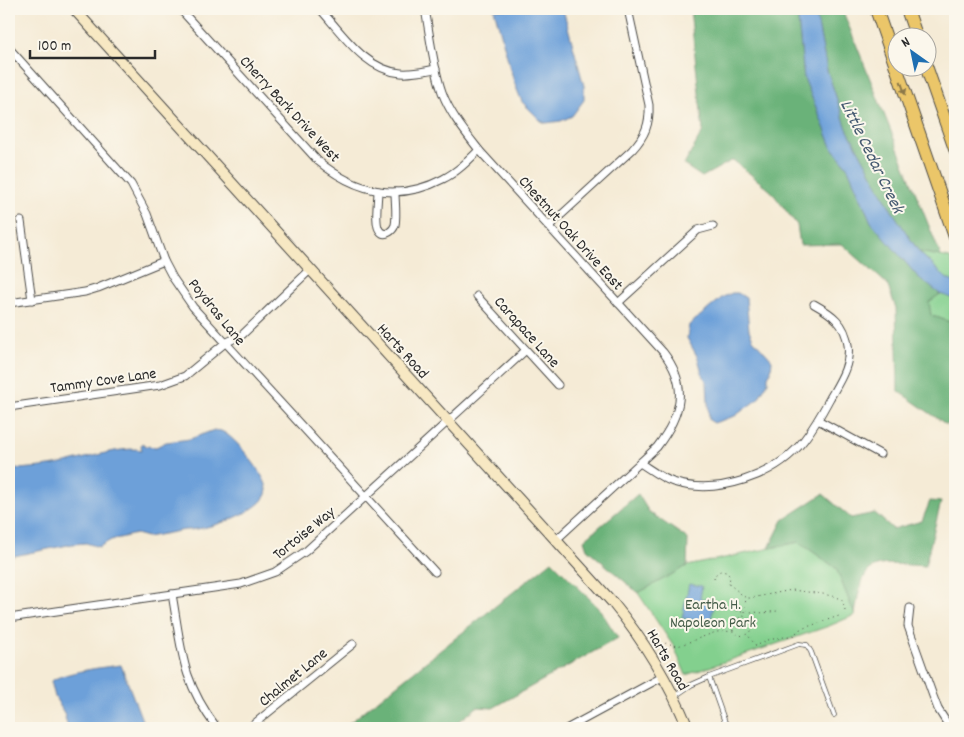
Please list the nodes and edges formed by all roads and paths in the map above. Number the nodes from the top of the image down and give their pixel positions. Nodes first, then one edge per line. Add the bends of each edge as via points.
1 (74, 9) edge
2 (180, 9) edge
3 (320, 9) edge
4 (425, 9) edge
5 (628, 9) edge
6 (876, 9) edge
7 (907, 9) edge
8 (913, 28) edge
9 (9, 48) edge
10 (436, 69) junction
11 (930, 78) edge
12 (955, 149) edge
13 (479, 150) junction
14 (378, 192) junction
15 (395, 192) junction
16 (21, 221) dead end
17 (713, 226) dead end
18 (548, 227) junction
19 (955, 237) edge
20 (164, 260) junction
21 (311, 269) junction
22 (477, 296) dead end
23 (32, 300) junction
24 (9, 303) edge
25 (618, 303) junction
26 (814, 304) dead end
27 (225, 343) junction
28 (526, 350) junction
29 (558, 385) dead end
30 (9, 406) edge
31 (818, 420) junction
32 (449, 421) junction
33 (880, 454) dead end
34 (640, 463) junction
35 (365, 497) junction
36 (556, 540) junction
37 (435, 572) dead end
38 (714, 579) dead end
39 (172, 594) junction
40 (746, 598) junction
41 (910, 608) dead end
42 (731, 610) dead end
43 (744, 612) junction
44 (776, 612) dead end
45 (744, 616) junction
46 (9, 618) edge
47 (729, 631) junction
48 (733, 631) junction
49 (747, 634) junction
50 (727, 636) dead end
51 (353, 644) dead end
52 (656, 649) dead end
53 (664, 676) junction
54 (709, 677) junction
55 (674, 697) junction
56 (834, 715) dead end
57 (217, 728) edge
58 (250, 728) edge
59 (568, 728) edge
60 (688, 728) edge
61 (726, 728) edge
62 (950, 728) edge

1 - 21 street, Harts Road
2 - 14 street, Cherry Bark Drive West via 318,161 341,178
3 - 10 street via 362,56 377,66 412,74
4 - 10 street, Chestnut Oak Drive East
5 - 18 street via 649,104 647,129 632,150
6 -> 19 highway
7 - 8 highway
9 - 20 street, Poydras Lane via 131,184 147,214
10 - 13 street, Chestnut Oak Drive East via 451,111
11 - 12 highway
13 - 15 street, Cherry Bark Drive West via 444,178 413,191
13 - 18 street, Chestnut Oak Drive East
14 - 15 street, Cherry Bark Drive West
14 - 15 street via 377,225 383,234 395,225
16 - 23 street
17 - 25 street via 698,230
18 - 25 street, Chestnut Oak Drive East
20 - 23 street via 91,290
20 - 27 street, Poydras Lane via 193,307
21 - 27 street, Tammy Cove Lane via 242,335
21 - 32 street, Harts Road
22 - 28 street, Carapace Lane
23 - 24 street
25 - 34 street, Chestnut Oak Drive East via 671,362 680,386 679,402 667,434
26 - 31 street via 839,322 849,346 844,372
27 - 30 street, Tammy Cove Lane via 190,373 160,386
27 - 35 street, Poydras Lane
28 - 29 street, Carapace Lane
28 - 32 street, Tortoise Way
31 - 33 street
31 - 34 street via 789,455 742,480 708,486 676,483
32 - 35 street, Tortoise Way
32 - 36 street, Harts Road
34 - 36 street, Chestnut Oak Drive East
35 - 37 street, Poydras Lane
35 - 39 street, Tortoise Way via 306,551 275,572 241,584
36 - 53 street, Harts Road via 622,614
38 - 40 path via 720,571 726,572 730,576 729,584
39 - 46 street, Tortoise Way
39 - 57 street via 185,669 192,689
40 - 43 path
40 - 49 path via 792,590 836,597 843,601 845,610 839,616 798,630 795,636 768,640 756,646
41 - 62 street via 908,626 938,709
42 - 43 path
43 - 44 path
43 - 45 path
45 - 48 path via 734,621
45 - 49 path via 753,626
47 - 48 path
47 - 50 path
47 - 52 path via 716,632 678,646 666,643
48 - 49 path via 737,635
51 - 58 street, Chalmet Lane
53 - 55 street, Harts Road
53 - 59 street
54 - 55 lane
54 - 56 lane via 799,644 807,645
54 - 61 lane
55 - 60 street, Harts Road

